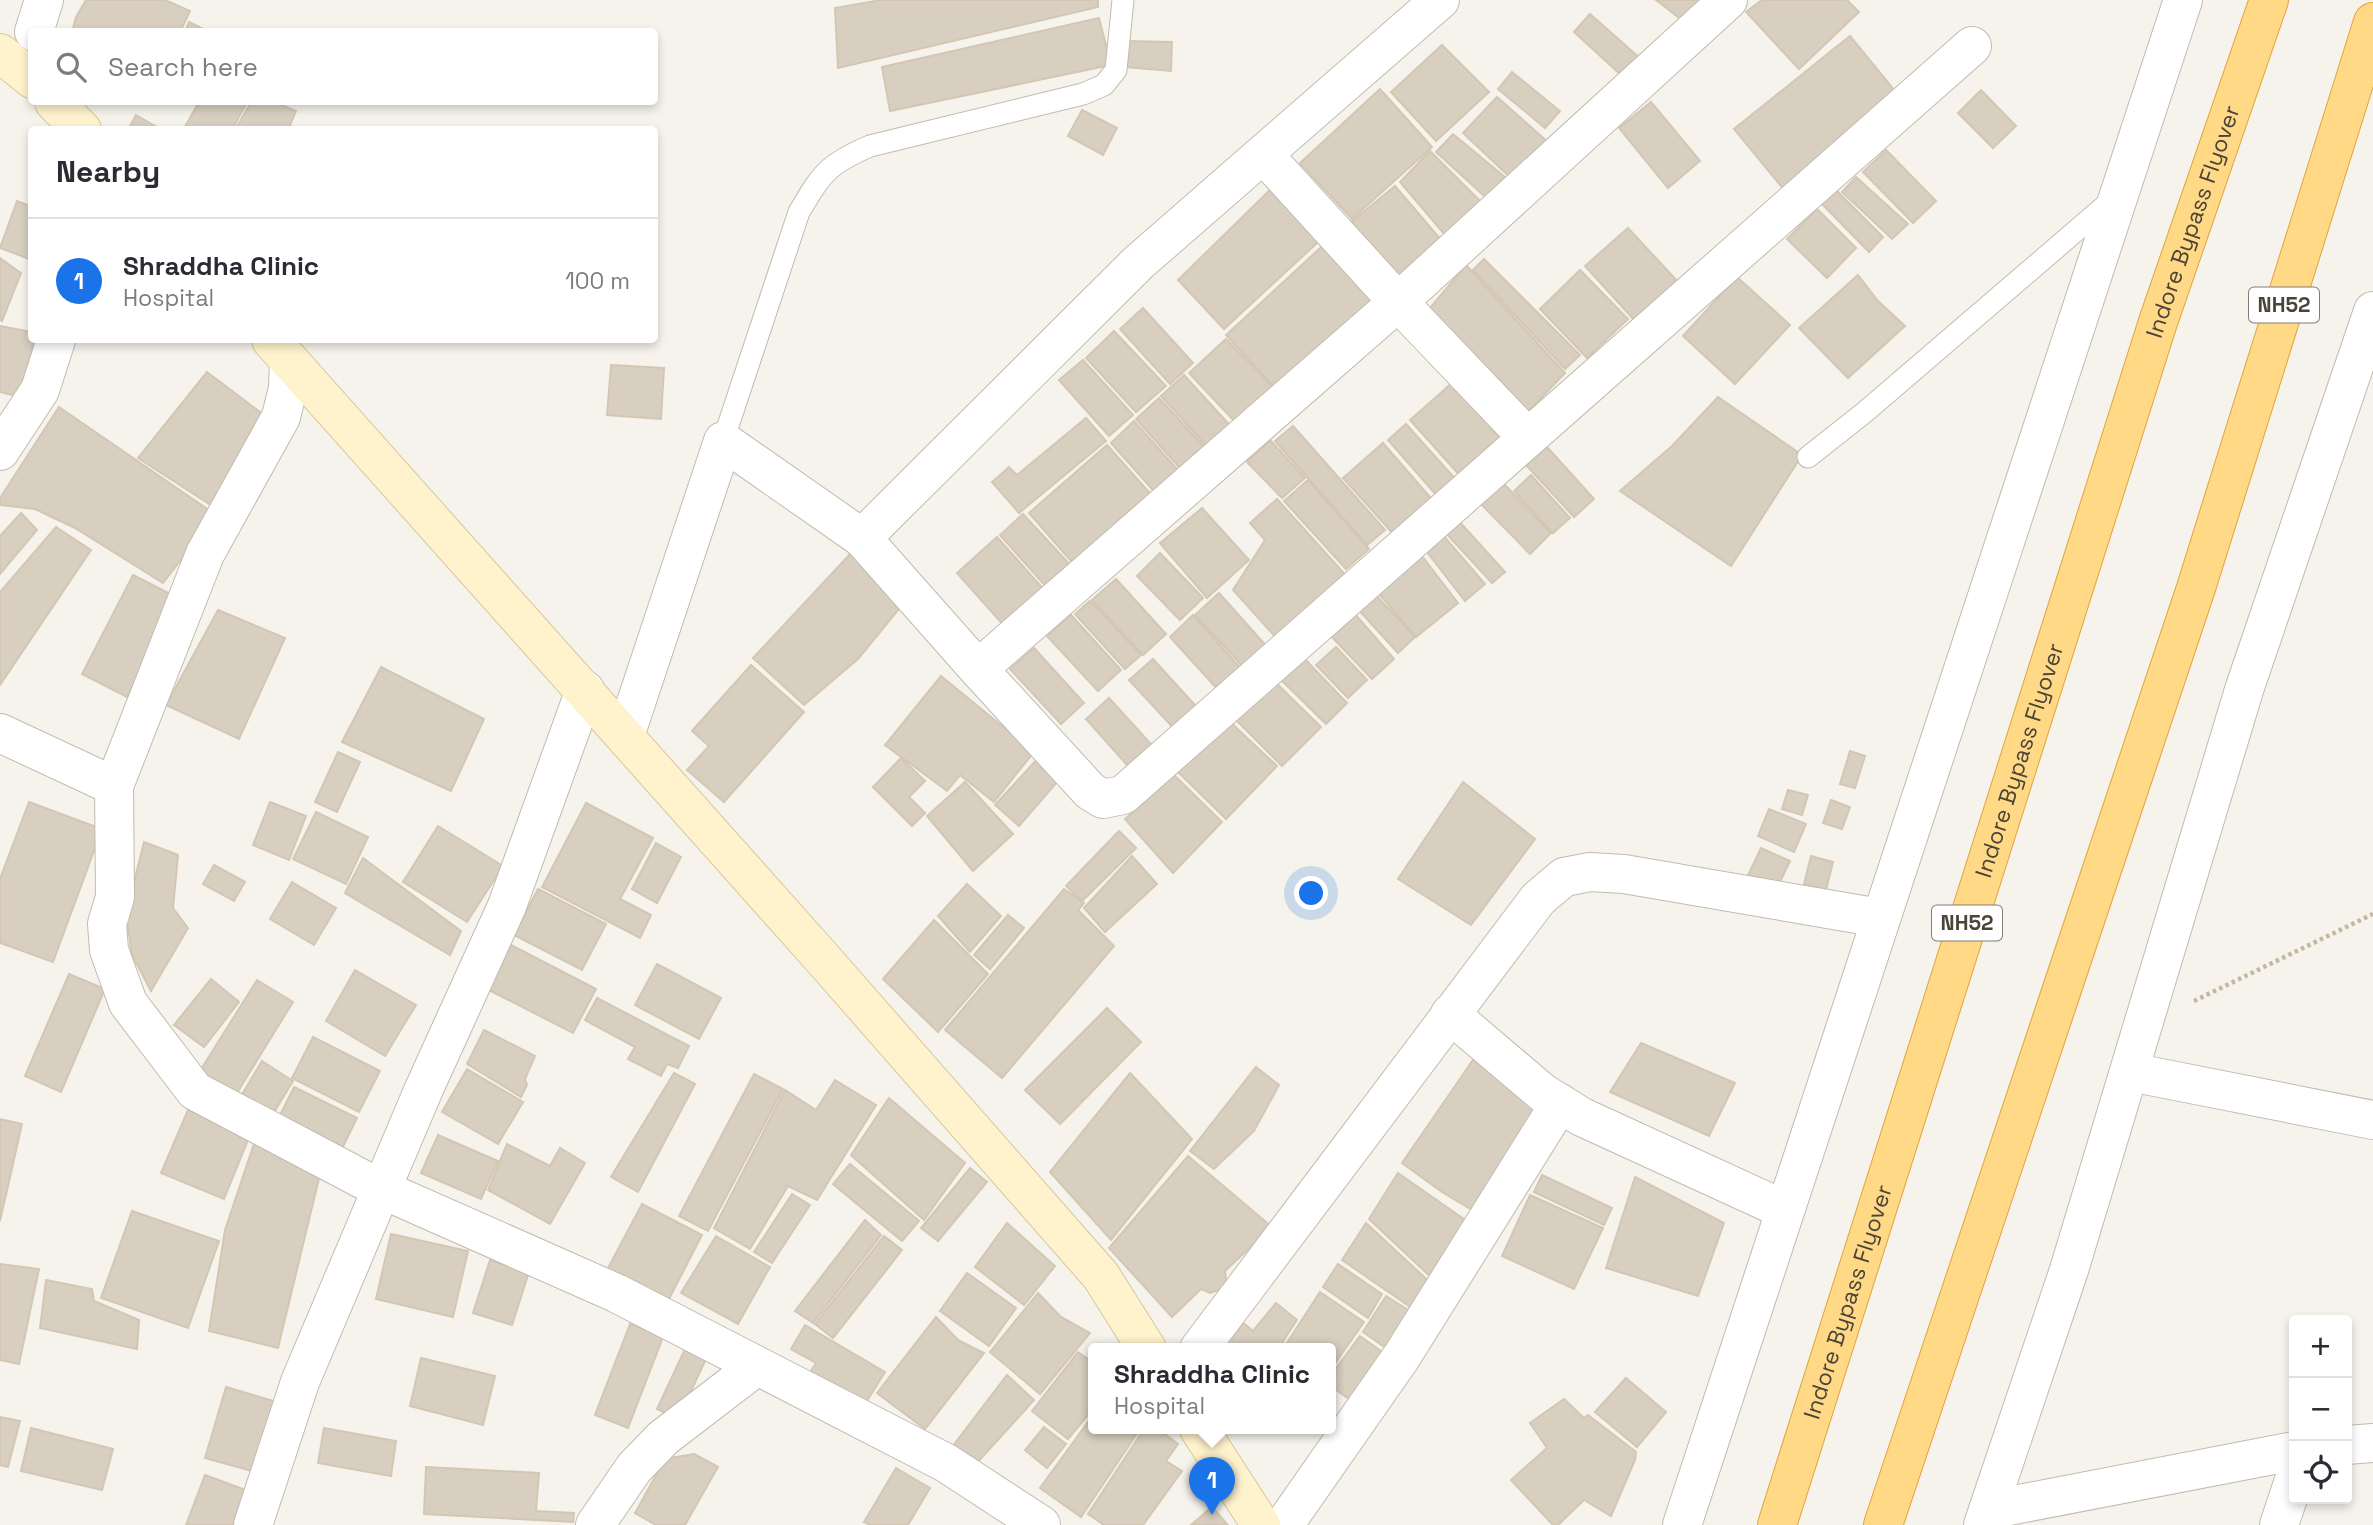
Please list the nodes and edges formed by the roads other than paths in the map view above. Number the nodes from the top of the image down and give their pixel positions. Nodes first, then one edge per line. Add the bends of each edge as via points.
1 (44, 0) edge
2 (1123, 0) edge
3 (1440, 0) edge
4 (1728, 0) edge
5 (2183, 0) edge
6 (2269, 0) edge
7 (2373, 22) edge
8 (35, 28) edge
9 (1972, 46) dead end
10 (57, 105) edge
11 (78, 126) edge
12 (1264, 155) junction
13 (2118, 196) junction
14 (1398, 302) junction
15 (2371, 322) edge
16 (55, 343) edge
17 (280, 350) edge
18 (1527, 437) junction
19 (723, 441) junction
20 (0, 451) edge
21 (1808, 457) dead end
22 (862, 538) junction
23 (978, 669) junction
24 (585, 691) junction
25 (0, 733) edge
26 (625, 736) junction
27 (114, 786) junction
28 (1881, 918) junction
29 (1450, 1014) junction
30 (2130, 1072) junction
31 (1560, 1103) junction
32 (2373, 1120) edge
33 (381, 1189) junction
34 (1785, 1210) junction
35 (1143, 1343) edge
36 (1203, 1343) edge
37 (757, 1366) junction
38 (1202, 1434) edge
39 (2373, 1443) edge
40 (2352, 1445) edge
41 (2289, 1452) edge
42 (2289, 1495) edge
43 (1985, 1518) edge
44 (253, 1525) edge
45 (595, 1525) edge
46 (1041, 1525) edge
47 (1261, 1525) edge
48 (1284, 1525) edge
49 (1682, 1525) edge
50 (1777, 1525) edge
51 (1883, 1525) edge
52 (2279, 1525) edge

1 - 8 street
2 - 19 lane via 1116,70 1104,85 870,146 843,158 819,178 799,212
3 - 12 street
4 - 14 street
5 - 13 street
6 - 50 highway, Indore Bypass Flyover / NH52 via 2158,322
7 - 51 highway, NH52 via 2196,588
9 - 18 street
10 - 11 main road
12 - 14 street
12 - 22 street via 1138,263
13 - 21 lane
13 - 28 street
14 - 18 street
14 - 23 street
15 - 30 street via 2244,690
16 - 20 street via 40,390
17 - 24 main road
17 - 27 street via 288,388 282,417 205,554
18 - 23 street via 1123,794 1103,799 1090,791
19 - 22 street
19 - 26 street
22 - 23 street
24 - 26 main road
24 - 33 street via 508,906
25 - 27 street
26 - 35 main road via 1101,1276
27 - 33 street via 115,897 107,924 109,950 128,1003 195,1091
28 - 29 street via 1624,874 1590,872 1564,877 1538,899
28 - 34 street
29 - 31 street
29 - 36 street
30 - 32 street
30 - 43 street
31 - 34 street
31 - 48 street via 1402,1356
33 - 37 street via 616,1293
33 - 44 street via 300,1382
34 - 49 street
37 - 45 street via 663,1438 634,1468
37 - 46 street via 946,1463
38 - 47 main road
39 - 40 street
41 - 43 street
42 - 52 street

